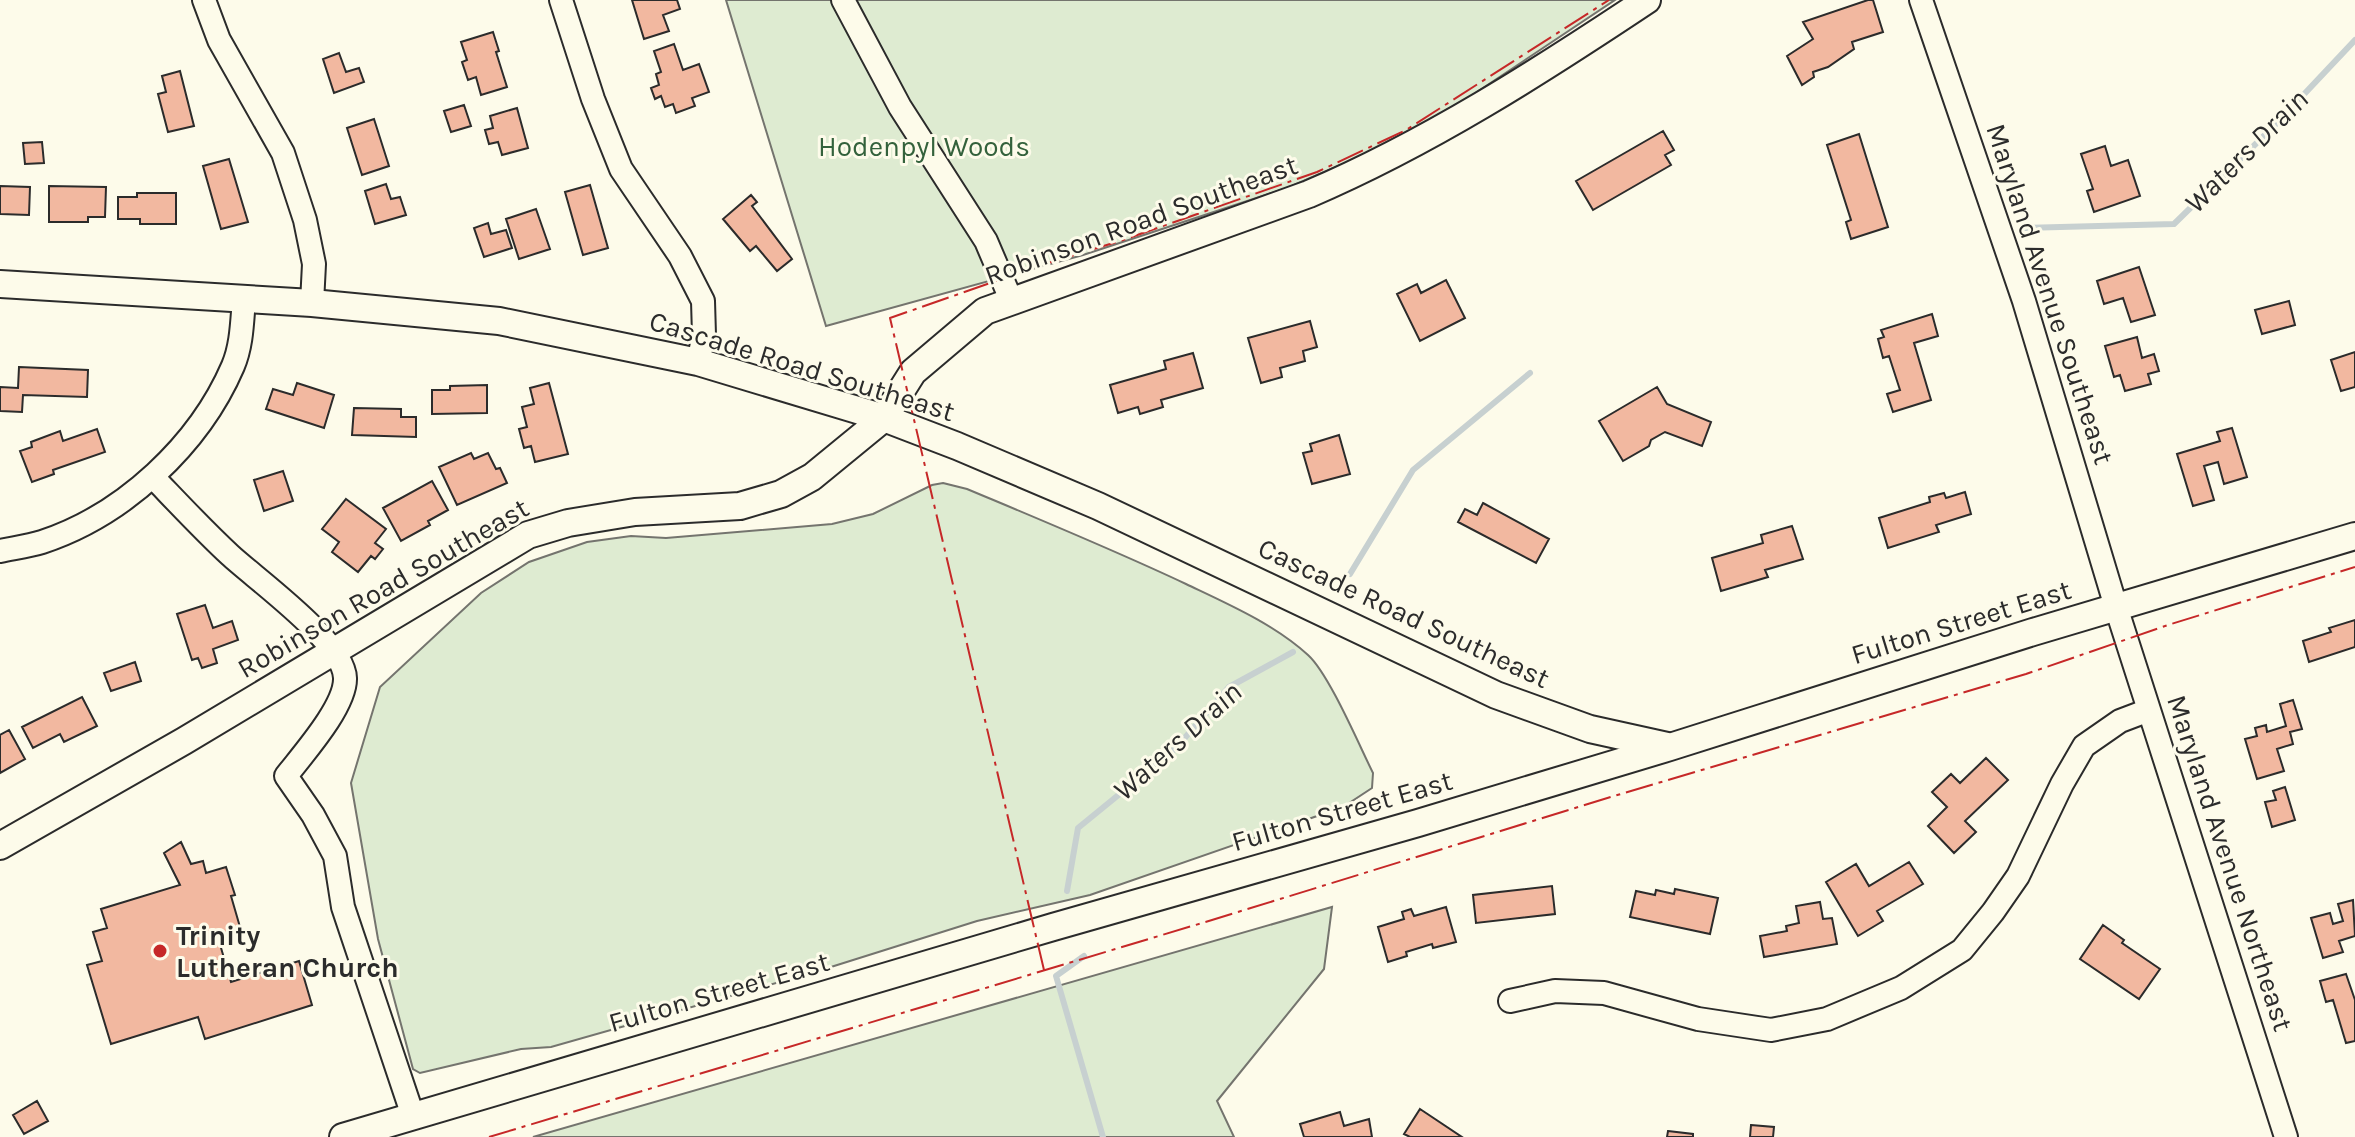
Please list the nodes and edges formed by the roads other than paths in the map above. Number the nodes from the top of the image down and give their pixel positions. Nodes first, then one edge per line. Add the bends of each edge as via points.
1 (204, 0) edge
2 (561, 0) edge
3 (843, 0) edge
4 (1647, 0) edge
5 (1921, 0) edge
6 (0, 284) edge
7 (244, 299) junction
8 (1012, 302) junction
9 (312, 303) junction
10 (698, 362) junction
11 (884, 418) junction
12 (153, 477) junction
13 (2355, 536) edge
14 (0, 551) edge
15 (2116, 607) junction
16 (333, 651) junction
17 (2149, 710) junction
18 (1670, 747) junction
19 (0, 846) edge
20 (1510, 1001) dead end
21 (413, 1116) junction
22 (343, 1137) edge
23 (2286, 1137) edge

1 - 9 street via 219,40 283,153 314,264
2 - 10 street via 621,169 680,256 703,301
3 - 8 street via 900,107 986,241
4 - 8 main road, Robinson Road Southeast via 1466,114 1348,177
5 - 15 street, Maryland Avenue Southeast via 2024,301
6 - 7 main road, Cascade Road Southeast
7 - 9 main road, Cascade Road Southeast
7 - 12 street via 233,365 202,421
8 - 11 main road, Robinson Road Southeast via 985,311 913,372
9 - 10 main road, Cascade Road Southeast via 499,321
10 - 11 main road, Cascade Road Southeast
11 - 16 main road, Robinson Road Southeast via 812,477 781,494 740,506 635,512 528,535
11 - 18 main road, Cascade Road Southeast via 1070,494 1496,695 1590,729
12 - 14 street via 89,521 42,542
12 - 16 street
13 - 15 main road, Fulton Street East
15 - 17 street, Maryland Avenue Northeast
15 - 18 main road, Fulton Street East
16 - 19 main road, Robinson Road Southeast
16 - 21 street via 345,676 342,698 286,776 335,856 343,907
17 - 20 street via 2120,721 2084,746 2018,876 1993,912 1962,950 1901,988 1827,1019 1771,1030 1698,1019 1604,993 1555,991
17 - 23 street, Maryland Avenue Northeast
18 - 21 main road, Fulton Street East
21 - 22 main road, Fulton Street East

